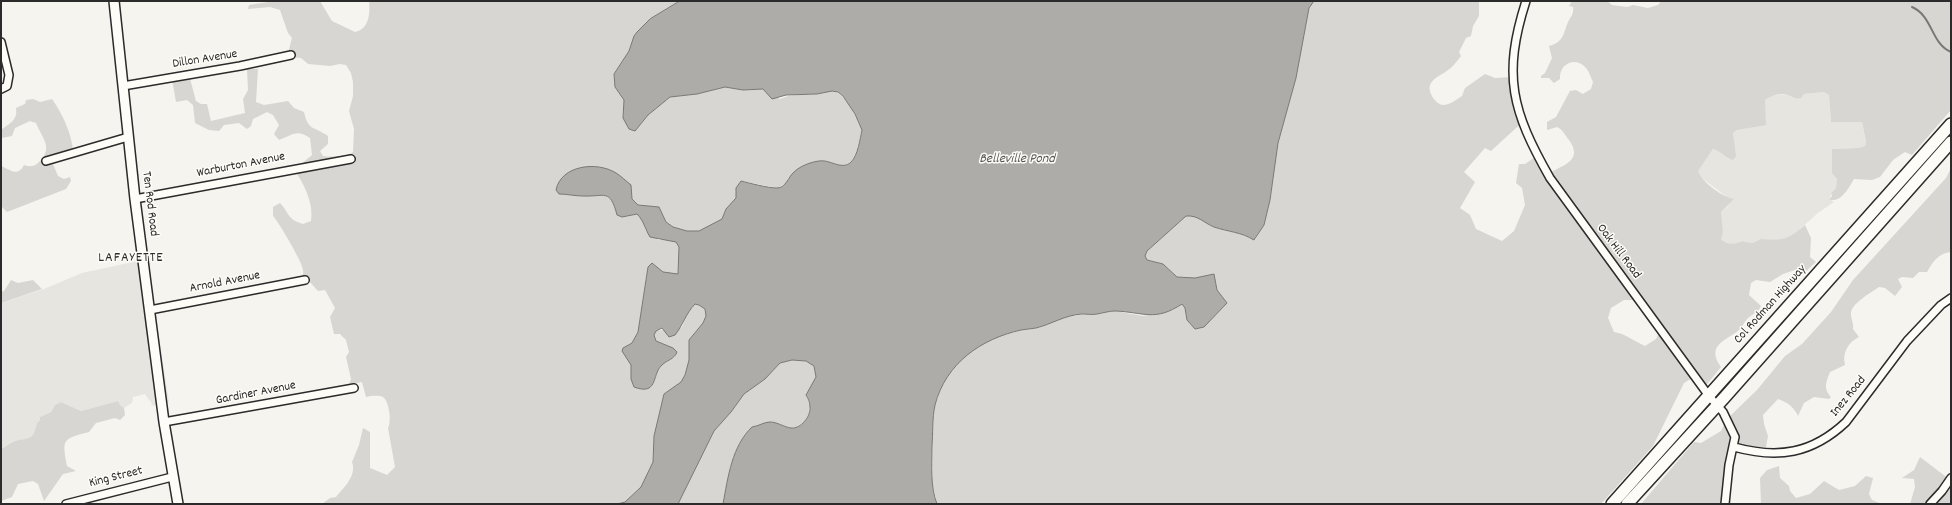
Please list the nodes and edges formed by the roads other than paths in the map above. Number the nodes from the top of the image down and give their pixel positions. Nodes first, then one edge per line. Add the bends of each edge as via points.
1 (114, 1) edge
2 (1526, 1) edge
3 (1, 42) edge
4 (291, 55) dead end
5 (123, 86) junction
6 (4, 88) edge
7 (1951, 124) edge
8 (128, 137) junction
9 (1951, 142) edge
10 (351, 159) dead end
11 (46, 161) dead end
12 (135, 199) junction
13 (305, 280) dead end
14 (1951, 298) edge
15 (150, 310) junction
16 (354, 388) dead end
17 (1709, 396) junction
18 (1718, 404) junction
19 (164, 422) junction
20 (1734, 447) junction
21 (172, 477) junction
22 (1951, 478) edge
23 (66, 504) edge
24 (178, 504) edge
25 (1612, 504) edge
26 (1627, 504) edge
27 (1725, 504) edge
28 (1930, 504) edge

1 - 5 main road, Ten Rod Road
2 - 17 street, Oak Hill Road via 1519,25 1512,71 1516,104 1533,149 1568,204
3 - 6 street via 9,75
4 - 5 street, Dillon Avenue
5 - 8 main road, Ten Rod Road
7 - 17 highway, Col Rodman Highway
8 - 11 street
8 - 12 main road, Ten Rod Road
9 - 18 highway, Col Rodman Highway
10 - 12 street, Warburton Avenue
12 - 15 main road, Ten Rod Road
13 - 15 street, Arnold Avenue
14 - 20 street, Inez Road via 1941,305 1908,341 1846,422 1836,431 1813,446 1786,453 1761,453
15 - 19 main road, Ten Rod Road
16 - 19 street, Gardiner Avenue
17 - 18 street, Oak Hill Road
17 - 25 highway, Col Rodman Highway
18 - 20 street, Oak Hill Road via 1733,428
18 - 26 highway, Col Rodman Highway
19 - 21 main road, Ten Rod Road
20 - 27 street, Oak Hill Road via 1729,465
21 - 23 street, King Street
21 - 24 main road, Ten Rod Road
22 - 28 street

